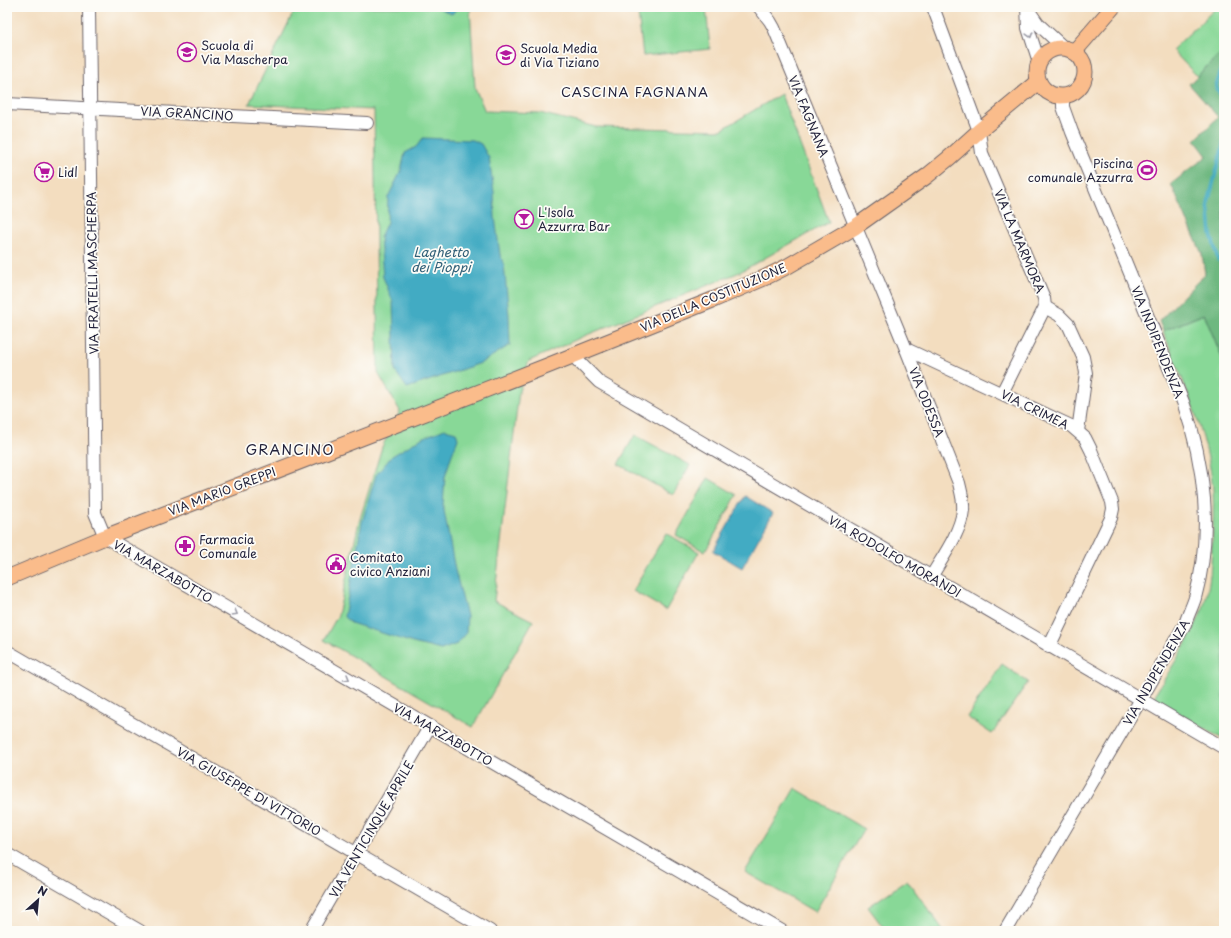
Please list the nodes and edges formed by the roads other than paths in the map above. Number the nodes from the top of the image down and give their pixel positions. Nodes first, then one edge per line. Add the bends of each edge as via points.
1 (89, 7) edge
2 (933, 7) edge
3 (1113, 7) edge
4 (1027, 8) edge
5 (766, 10) edge
6 (1069, 50) junction
7 (1038, 62) junction
8 (1038, 82) junction
9 (1063, 97) junction
10 (7, 104) edge
11 (90, 108) junction
12 (367, 123) dead end
13 (979, 131) junction
14 (855, 227) junction
15 (1045, 306) junction
16 (906, 349) junction
17 (573, 356) junction
18 (1002, 393) junction
19 (1078, 431) junction
20 (105, 537) junction
21 (931, 577) junction
22 (7, 578) edge
23 (1049, 647) junction
24 (7, 651) edge
25 (1140, 699) junction
26 (430, 726) junction
27 (1224, 748) edge
28 (7, 854) edge
29 (357, 854) junction
30 (140, 931) edge
31 (311, 931) edge
32 (490, 931) edge
33 (782, 931) edge
34 (1005, 931) edge

1 - 11 street, VIA FRATELLI MASCHERPA
2 - 13 street, VIA LA MARMORA
3 - 6 main road
4 - 6 street via 1038,24
4 -> 7 street via 1028,28
5 - 14 street, VIA FAGNANA
6 - 7 main road via 1056,48 1048,51
6 - 9 main road via 1079,56 1084,64 1085,73 1078,90
7 - 8 main road
8 - 9 main road via 1049,94
8 - 13 main road, VIA DELLA COSTITUZIONE
9 - 25 street, VIA INDIPENDENZA via 1063,107 1072,132 1191,424 1204,486 1203,556 1195,598 1185,624
10 - 11 street, VIA GRANCINO
11 - 12 street, VIA GRANCINO
11 - 20 street, VIA FRATELLI MASCHERPA via 95,513
13 - 14 main road, VIA DELLA COSTITUZIONE via 927,176
13 - 15 street, VIA LA MARMORA via 982,152 1044,298
14 - 16 street, VIA ODESSA
14 - 17 main road, VIA DELLA COSTITUZIONE via 764,278
15 - 18 street, VIA LA MARMORA
15 - 19 street via 1068,324 1083,357 1086,373
16 - 18 street, VIA CRIMEA
16 - 21 street, VIA ODESSA via 954,468 964,509 957,531
17 - 20 main road, VIA MARIO GREPPI
17 - 21 street, VIA RODOLFO MORANDI via 599,382
18 - 19 street, VIA CRIMEA
19 - 23 street, VIA CRIMEA via 1091,450 1113,509
20 - 22 main road, VIA MARIO GREPPI
20 -> 26 street, VIA MARZABOTTO
21 - 23 street, VIA RODOLFO MORANDI
23 - 25 street, VIA RODOLFO MORANDI
24 - 29 street, VIA GIUSEPPE DI VITTORIO
25 - 27 street, VIA RODOLFO MORANDI
25 - 34 street, VIA INDIPENDENZA
26 - 29 street, VIA VENTICINQUE APRILE
26 - 33 street, VIA MARZABOTTO
28 - 30 street
29 - 31 street, VIA VENTICINQUE APRILE
29 - 32 street, VIA GIUSEPPE DI VITTORIO

